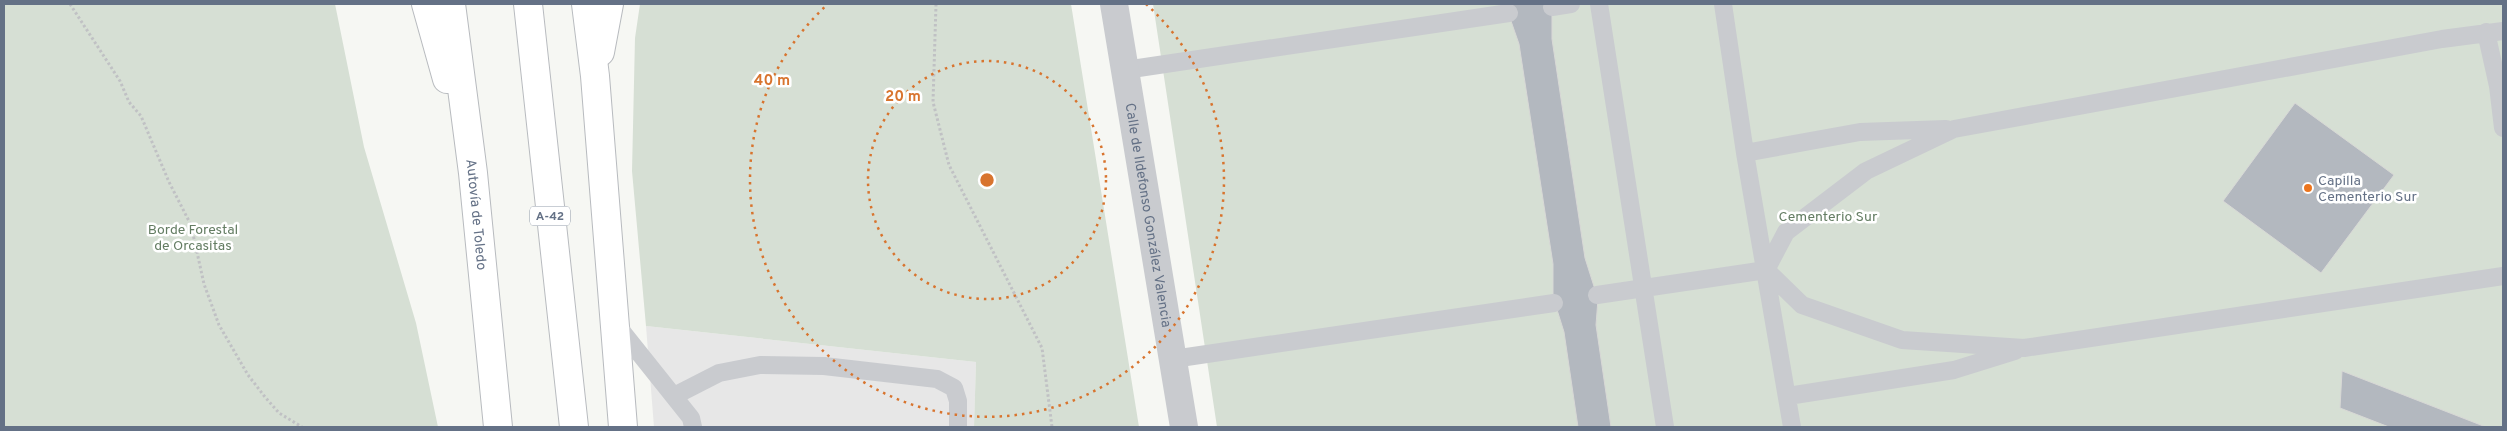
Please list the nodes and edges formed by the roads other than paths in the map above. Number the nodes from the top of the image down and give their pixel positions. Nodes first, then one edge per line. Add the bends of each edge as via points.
1 (426, 4) edge
2 (451, 4) edge
3 (528, 4) edge
4 (586, 4) edge
5 (609, 4) edge
6 (1114, 4) edge
7 (1571, 4) edge
8 (1599, 4) edge
9 (1723, 4) edge
10 (1552, 6) dead end
11 (1509, 13) dead end
12 (2495, 31) edge
13 (1125, 70) junction
14 (595, 76) junction
15 (2503, 128) edge
16 (1954, 129) junction
17 (1745, 153) junction
18 (473, 174) junction
19 (1766, 270) junction
20 (2503, 276) edge
21 (1643, 287) junction
22 (1597, 295) dead end
23 (1554, 303) dead end
24 (613, 321) junction
25 (2024, 348) junction
26 (1173, 359) junction
27 (674, 396) junction
28 (1788, 396) junction
29 (498, 427) edge
30 (574, 427) edge
31 (623, 427) edge
32 (693, 427) edge
33 (958, 427) edge
34 (1184, 427) edge
35 (1665, 427) edge
36 (1792, 427) edge

1 - 18 highway
2 - 18 highway, Autovía de Toledo
3 - 30 highway, A-42
4 - 14 highway
5 - 14 highway
6 - 13 street, Calle de Ildefonso González Valencia
7 - 10 lane
8 - 21 lane
9 - 17 lane
11 - 13 lane
12 - 15 lane
12 - 16 lane
13 - 26 street, Calle de Ildefonso González Valencia
14 - 24 highway
16 - 17 lane via 1860,132
16 - 19 lane via 1866,171 1786,232
17 - 19 lane
18 - 29 highway, Autovía de Toledo
19 - 21 lane
19 - 25 lane via 1802,305 1902,340
19 - 28 lane
20 - 25 lane
21 - 22 lane
21 - 35 lane
23 - 26 lane
24 - 27 lane
24 - 31 highway
25 - 28 lane via 1954,370
26 - 34 street, Calle de Ildefonso González Valencia
27 - 32 lane via 691,418
27 - 33 lane via 719,373 752,366 824,366 937,379 954,388 958,400
28 - 36 lane

